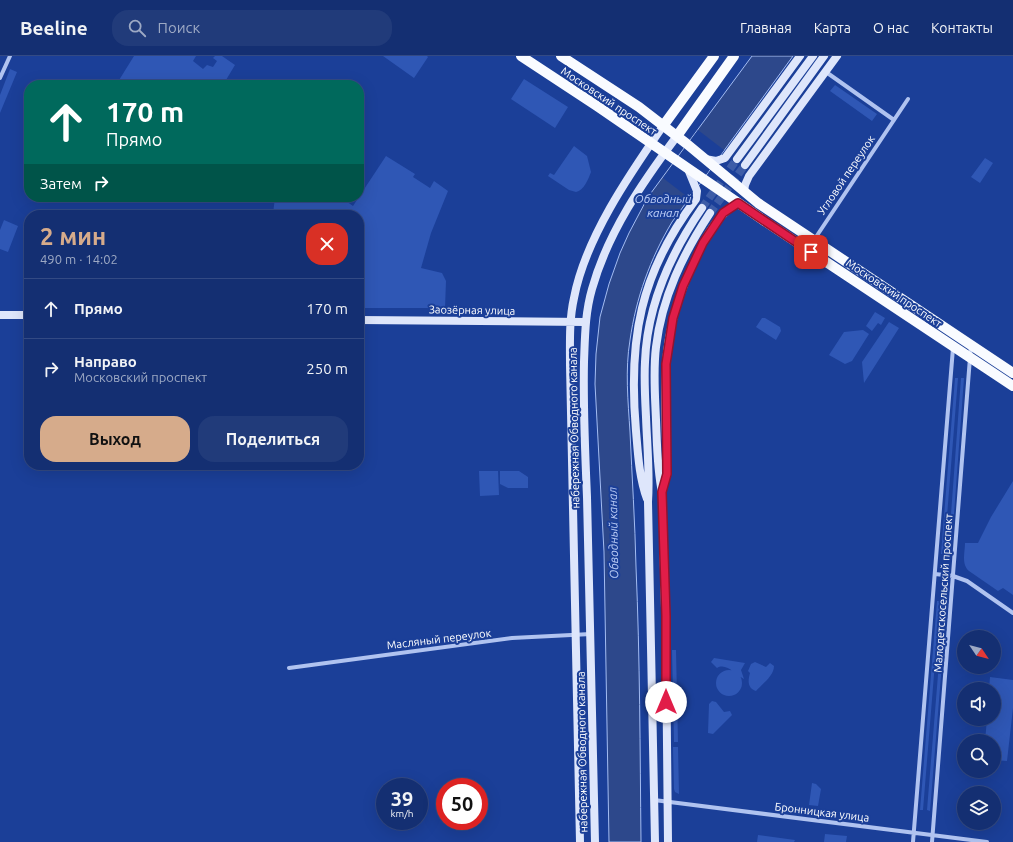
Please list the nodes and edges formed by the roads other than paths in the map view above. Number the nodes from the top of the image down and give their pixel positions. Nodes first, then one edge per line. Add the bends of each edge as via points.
1 (10, 56) edge
2 (521, 56) edge
3 (561, 56) edge
4 (714, 56) edge
5 (734, 56) edge
6 (800, 56) edge
7 (813, 56) edge
8 (824, 56) edge
9 (837, 56) edge
10 (825, 71) junction
11 (0, 78) edge
12 (908, 99) dead end
13 (894, 120) junction
14 (663, 126) junction
15 (677, 136) junction
16 (651, 144) junction
17 (664, 153) junction
18 (737, 159) tunnel mouth
19 (711, 162) junction
20 (745, 165) tunnel mouth
21 (688, 169) junction
22 (744, 191) junction
23 (738, 203) junction
24 (702, 208) tunnel mouth
25 (710, 213) tunnel mouth
26 (814, 240) junction
27 (0, 315) edge
28 (24, 315) edge
29 (364, 320) edge
30 (571, 322) junction
31 (585, 322) junction
32 (971, 345) junction
33 (953, 346) junction
34 (970, 358) junction
35 (1013, 373) edge
36 (1013, 386) edge
37 (662, 492) junction
38 (648, 502) junction
39 (935, 574) junction
40 (953, 576) junction
41 (1013, 612) edge
42 (576, 634) junction
43 (591, 634) junction
44 (289, 668) dead end
45 (654, 800) junction
46 (668, 802) junction
47 (914, 832) junction
48 (933, 835) junction
49 (580, 842) edge
50 (595, 842) edge
51 (654, 842) edge
52 (668, 842) edge
53 (913, 842) edge
54 (932, 842) edge
55 (987, 842) edge

1 - 11 street
2 - 16 main road, Московский проспект
3 - 14 main road, Московский проспект via 639,107
4 - 14 main road, набережная Обводного канала
5 - 15 main road, набережная Обводного канала
6 - 19 main road via 727,156
7 - 18 main road
8 - 20 main road
9 - 10 main road
10 - 13 street
10 - 22 main road via 749,176
12 - 13 street, Угловой переулок
13 - 26 street, Угловой переулок
14 - 15 main road, Московский проспект
14 - 16 main road, набережная Обводного канала
15 - 17 main road, набережная Обводного канала
15 - 19 main road, Московский проспект
16 - 17 main road, Московский проспект
16 - 30 main road, набережная Обводного канала via 594,240 577,284
17 - 21 main road, Московский проспект
17 - 31 main road, набережная Обводного канала via 628,207 606,250 591,290
19 - 22 main road, Московский проспект
21 - 23 main road, Московский проспект
21 - 38 main road via 696,188 696,199 668,240 653,272 638,324 634,377 635,418 642,485
22 - 26 main road, Московский проспект
23 - 33 main road, Московский проспект
23 - 37 main road via 723,213 703,243 683,286 673,318 666,364 667,474
24 - 38 main road via 671,261 649,327 645,372
25 - 37 main road via 679,265 666,297 658,330 654,379 658,474
26 - 32 main road, Московский проспект
27 - 28 main road
29 - 30 main road, Заозёрная улица
30 - 31 main road, Заозёрная улица
30 - 42 main road, набережная Обводного канала
31 - 43 main road, набережная Обводного канала via 584,409
32 - 34 street, Малодетскосельский проспект
32 - 35 main road, Московский проспект
33 - 34 main road, Московский проспект
33 - 39 street, Малодетскосельский проспект
34 - 36 main road, Московский проспект
34 - 40 street, Малодетскосельский проспект
37 - 46 main road
38 - 45 main road
39 - 40 street
39 - 47 street, Малодетскосельский проспект
40 - 41 street via 967,581
40 - 48 street, Малодетскосельский проспект
42 - 43 street, Масляный переулок
42 - 44 street, Масляный переулок via 512,638
42 - 49 main road, набережная Обводного канала
43 - 50 main road, набережная Обводного канала
45 - 46 street, Бронницкая улица
45 - 51 main road
46 - 47 street, Бронницкая улица
46 - 52 main road
47 - 48 street, Бронницкая улица
47 - 53 street, Малодетскосельский проспект
48 - 54 street, Малодетскосельский проспект
48 - 55 street, Бронницкая улица

